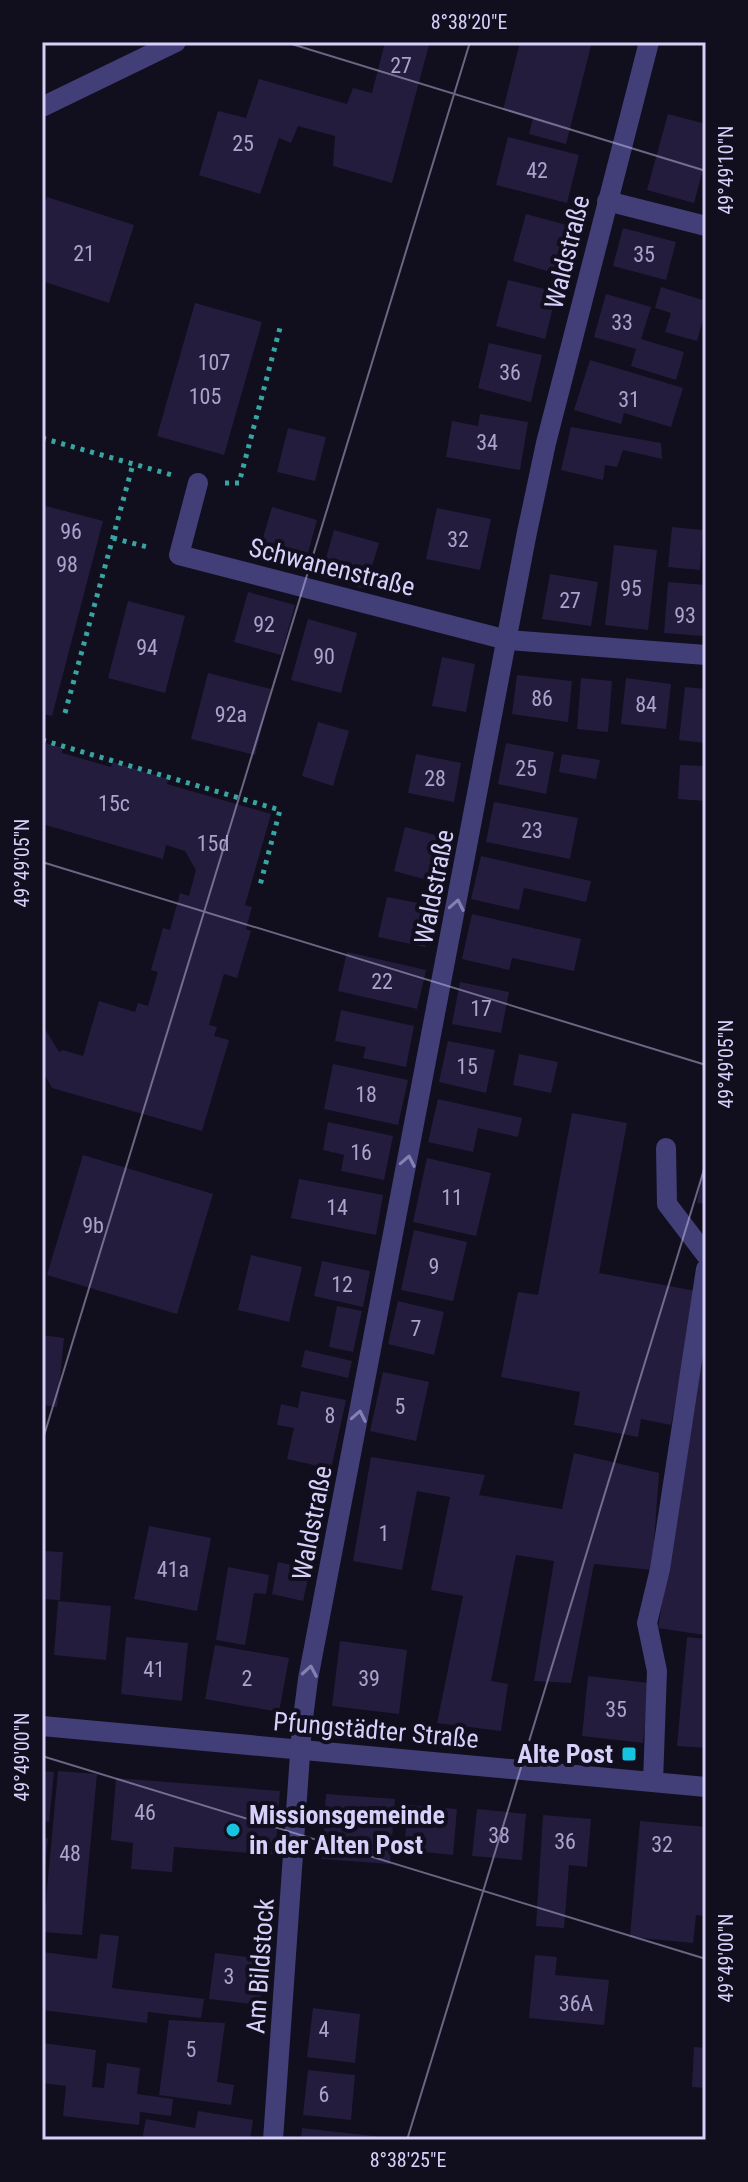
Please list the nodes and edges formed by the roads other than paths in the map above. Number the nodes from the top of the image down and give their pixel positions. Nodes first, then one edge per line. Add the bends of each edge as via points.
1 (176, 42) edge
2 (649, 42) edge
3 (42, 107) edge
4 (607, 201) junction
5 (706, 226) edge
6 (198, 483) road end
7 (507, 640) junction
8 (706, 655) edge
9 (666, 1148) dead end
10 (706, 1255) edge
11 (706, 1269) edge
12 (42, 1726) edge
13 (301, 1749) junction
14 (653, 1782) junction
15 (706, 1787) edge
16 (273, 2140) edge

1 - 3 street
2 - 4 street, Waldstraße
4 - 5 street
4 - 7 street, Waldstraße via 546,443
6 - 7 street, Schwanenstraße via 179,555
7 - 8 street, Schwanenstraße
13 -> 7 street, Waldstraße via 308,1679
9 - 10 street via 667,1204
11 - 14 street via 647,1623 657,1671
12 - 13 street, Pfungstädter Straße
13 - 14 street, Pfungstädter Straße
13 - 16 street, Am Bildstock
14 - 15 street, Pfungstädter Straße

